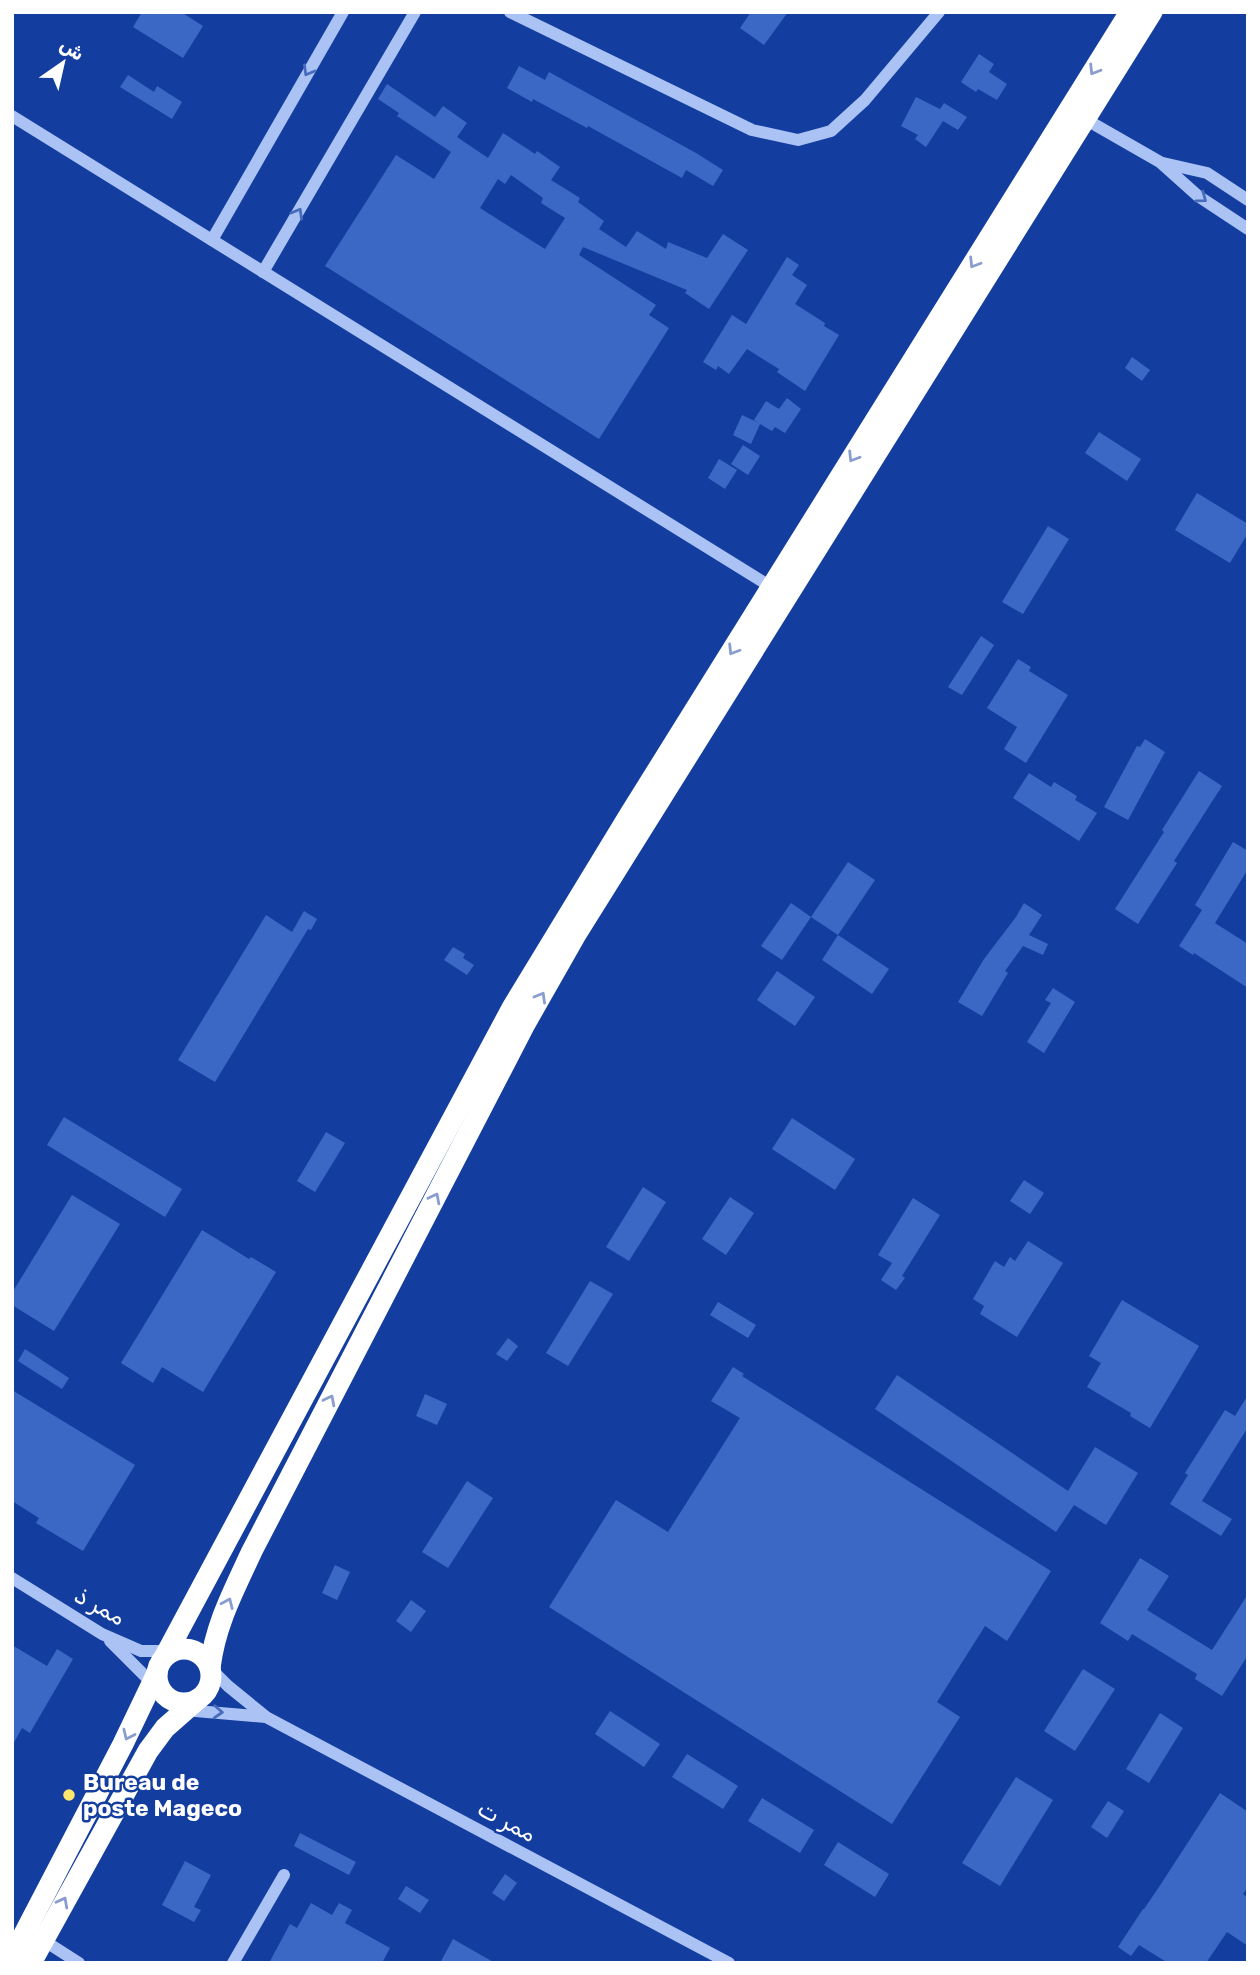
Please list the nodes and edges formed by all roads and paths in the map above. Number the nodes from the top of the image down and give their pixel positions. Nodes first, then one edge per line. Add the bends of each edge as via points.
1 (342, 12) edge
2 (415, 12) edge
3 (510, 12) edge
4 (939, 12) edge
5 (1130, 12) edge
6 (1152, 12) edge
7 (12, 116) edge
8 (1085, 120) junction
9 (1160, 162) junction
10 (1248, 200) edge
11 (1248, 229) edge
12 (212, 240) junction
13 (263, 272) junction
14 (780, 592) junction
15 (12, 1578) edge
16 (102, 1633) junction
17 (210, 1668) junction
18 (170, 1679) junction
19 (266, 1717) junction
20 (284, 1875) dead end
21 (43, 1940) junction
22 (12, 1957) edge
23 (31, 1963) edge
24 (79, 1963) edge
25 (233, 1963) edge
26 (729, 1963) edge

1 -> 12 street
13 -> 2 street
3 - 4 street via 752,130 798,140 831,131 857,108
5 -> 14 highway
6 - 8 highway
7 - 12 street
8 - 9 street
8 - 14 highway
9 - 10 street via 1208,173
9 -> 11 street via 1198,196
12 - 13 street
13 - 14 street
17 -> 14 highway via 219,1624 252,1551 525,1024
14 -> 18 highway via 630,814 512,1008
15 - 16 street, ممر ذ
16 - 18 street
16 - 18 street, ممر ذ via 141,1651
17 - 18 highway via 209,1686
17 - 18 highway via 199,1653 181,1649
17 - 19 street, ممر ت
18 -> 19 street, ممر ت
21 -> 18 highway via 165,1728
18 -> 22 highway via 123,1744
19 - 26 street, ممر ت
20 - 25 street
21 - 23 highway
21 - 24 street

